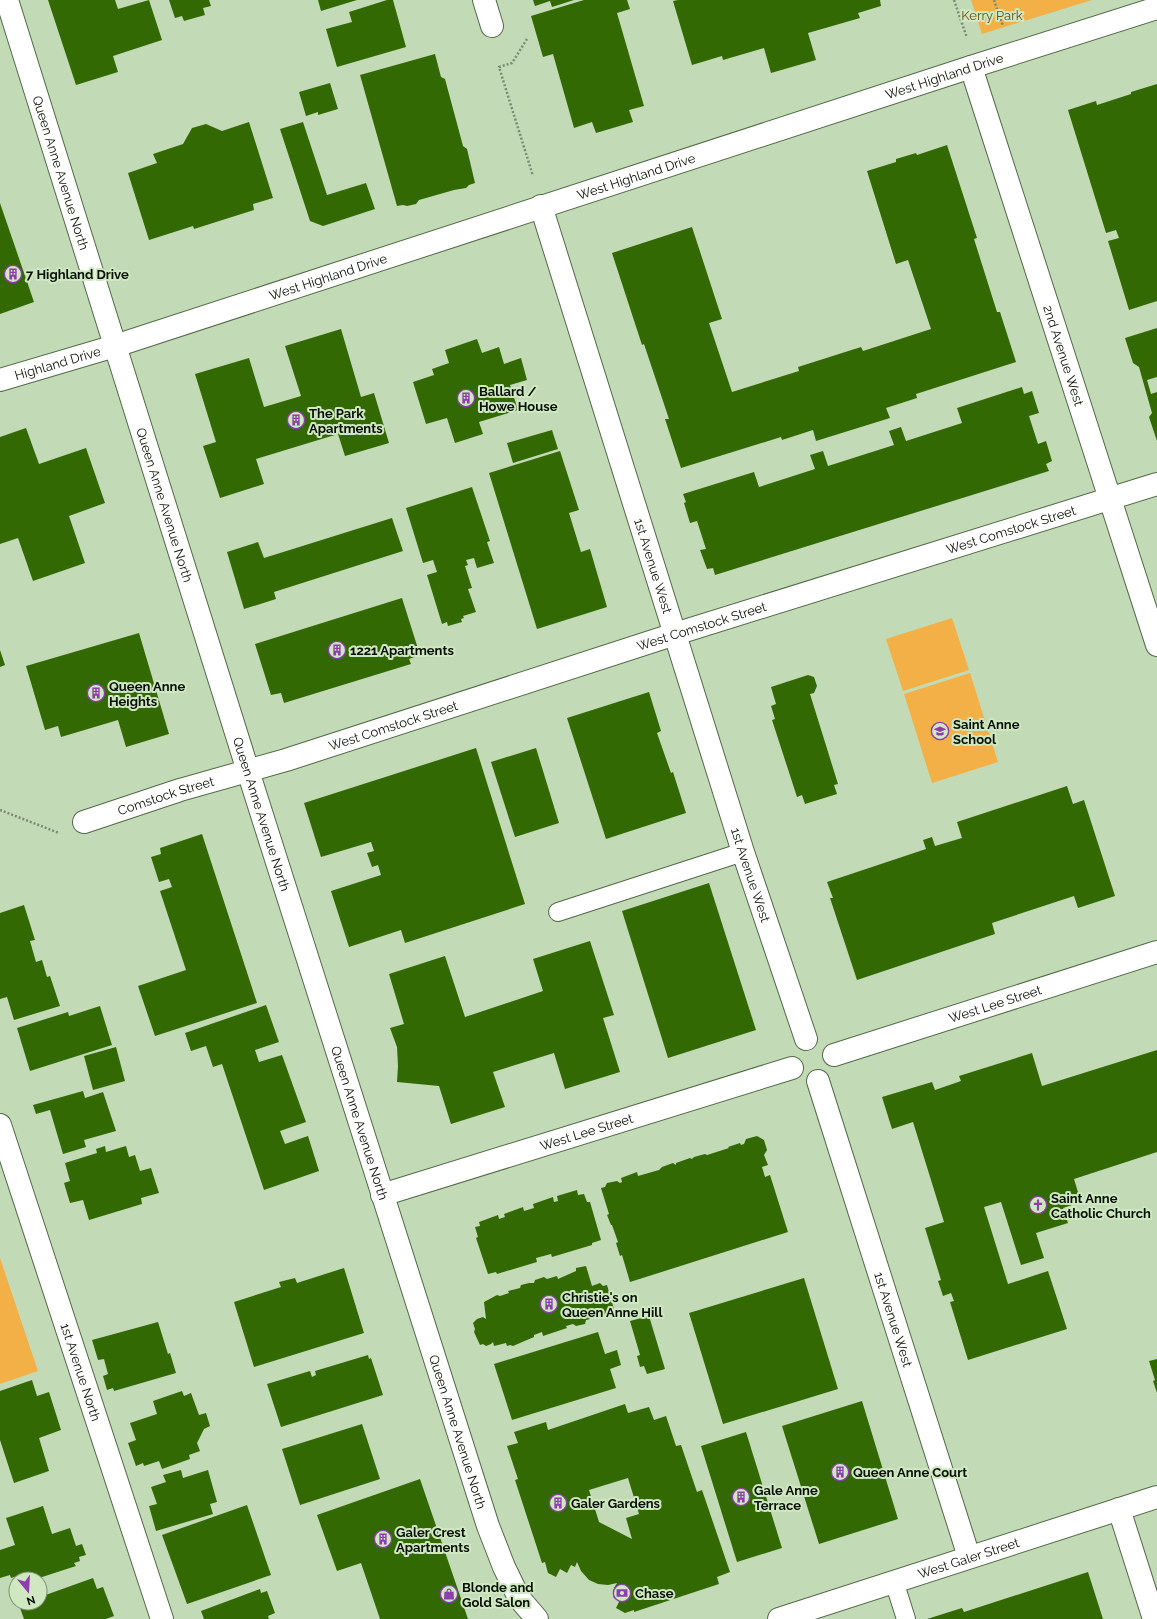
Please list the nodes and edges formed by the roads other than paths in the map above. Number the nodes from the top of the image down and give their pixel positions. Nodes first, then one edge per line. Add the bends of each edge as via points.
1 (7, 0) edge
2 (484, 0) edge
3 (1157, 8) edge
4 (492, 26) dead end
5 (971, 66) junction
6 (541, 206) junction
7 (115, 346) junction
8 (0, 380) edge
9 (1157, 484) edge
10 (1110, 499) junction
11 (675, 634) junction
12 (1157, 645) edge
13 (248, 771) junction
14 (84, 822) dead end
15 (743, 852) junction
16 (558, 912) dead end
17 (1157, 952) edge
18 (806, 1039) junction
19 (834, 1055) junction
20 (792, 1068) junction
21 (818, 1082) junction
22 (0, 1125) edge
23 (5, 1157) edge
24 (382, 1195) junction
25 (1157, 1496) edge
26 (1119, 1509) junction
27 (969, 1557) junction
28 (894, 1581) junction
29 (162, 1619) edge
30 (538, 1619) edge
31 (779, 1619) edge
32 (906, 1619) edge
33 (1154, 1619) edge

1 - 7 street, Queen Anne Avenue North
2 - 4 street
3 - 5 street, West Highland Drive
5 - 6 street, West Highland Drive
5 - 10 street, 2nd Avenue West
6 - 7 street, West Highland Drive
6 - 11 street, 1st Avenue West
7 - 8 street, Highland Drive
7 - 13 street, Queen Anne Avenue North
9 - 10 street, West Comstock Street
10 - 11 street, West Comstock Street
10 - 12 street, 2nd Avenue West
11 - 13 street, West Comstock Street
11 - 15 street, 1st Avenue West
13 - 14 street, Comstock Street via 180,790
13 - 24 street, Queen Anne Avenue North
15 - 16 lane
15 - 18 street, 1st Avenue West
17 - 19 street, West Lee Street
18 - 19 street via 816,1038 823,1041
18 - 20 street via 792,1050
19 - 21 street via 832,1071
20 - 21 street via 798,1078
20 - 24 street, West Lee Street
21 - 27 street, 1st Avenue West
22 - 23 street, 1st Avenue North
23 - 29 street, 1st Avenue North
24 - 30 street, Queen Anne Avenue North via 488,1526 519,1598
25 - 26 street, West Galer Street
26 - 27 street, West Galer Street
26 - 33 street
27 - 28 street, West Galer Street
28 - 31 street, West Galer Street
28 - 32 lane

